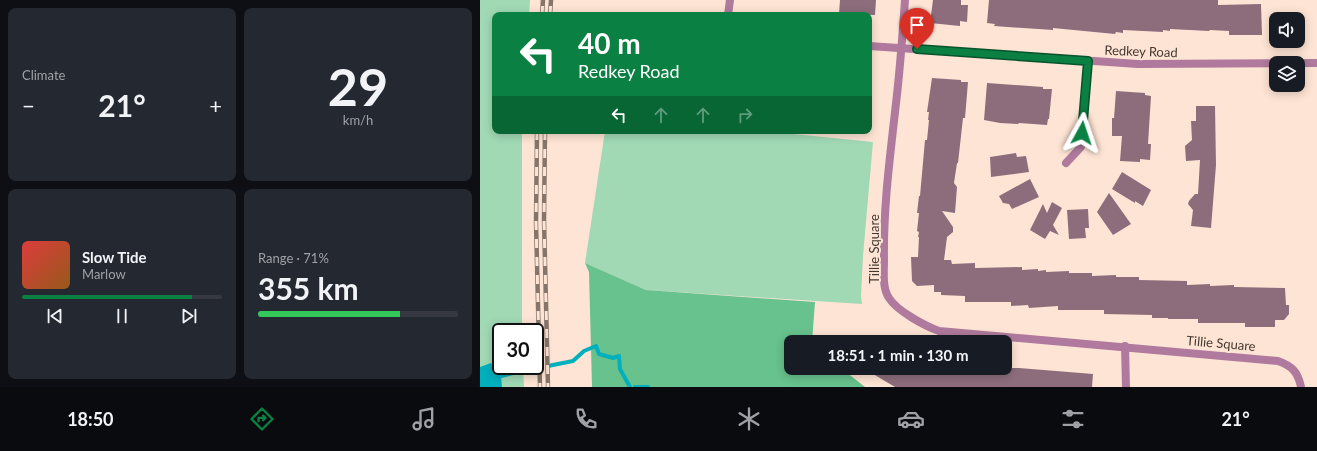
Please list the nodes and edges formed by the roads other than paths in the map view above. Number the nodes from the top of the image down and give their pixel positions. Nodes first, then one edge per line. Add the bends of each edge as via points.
1 (730, 0) edge
2 (905, 0) edge
3 (728, 12) edge
4 (872, 46) edge
5 (902, 48) junction
6 (1088, 61) junction
7 (1317, 63) edge
8 (1066, 163) dead end
9 (1125, 346) junction
10 (1126, 387) edge
11 (1301, 387) edge

1 - 3 street
2 - 5 street
4 - 5 street, Redkey Road
5 - 6 street, Redkey Road
5 - 9 street, Tillie Square via 884,225 885,287 888,298 897,307 939,331
6 - 7 street, Redkey Road via 1153,64
6 - 8 street via 1081,147
9 - 10 street
9 - 11 street, Tillie Square via 1278,361 1296,371

